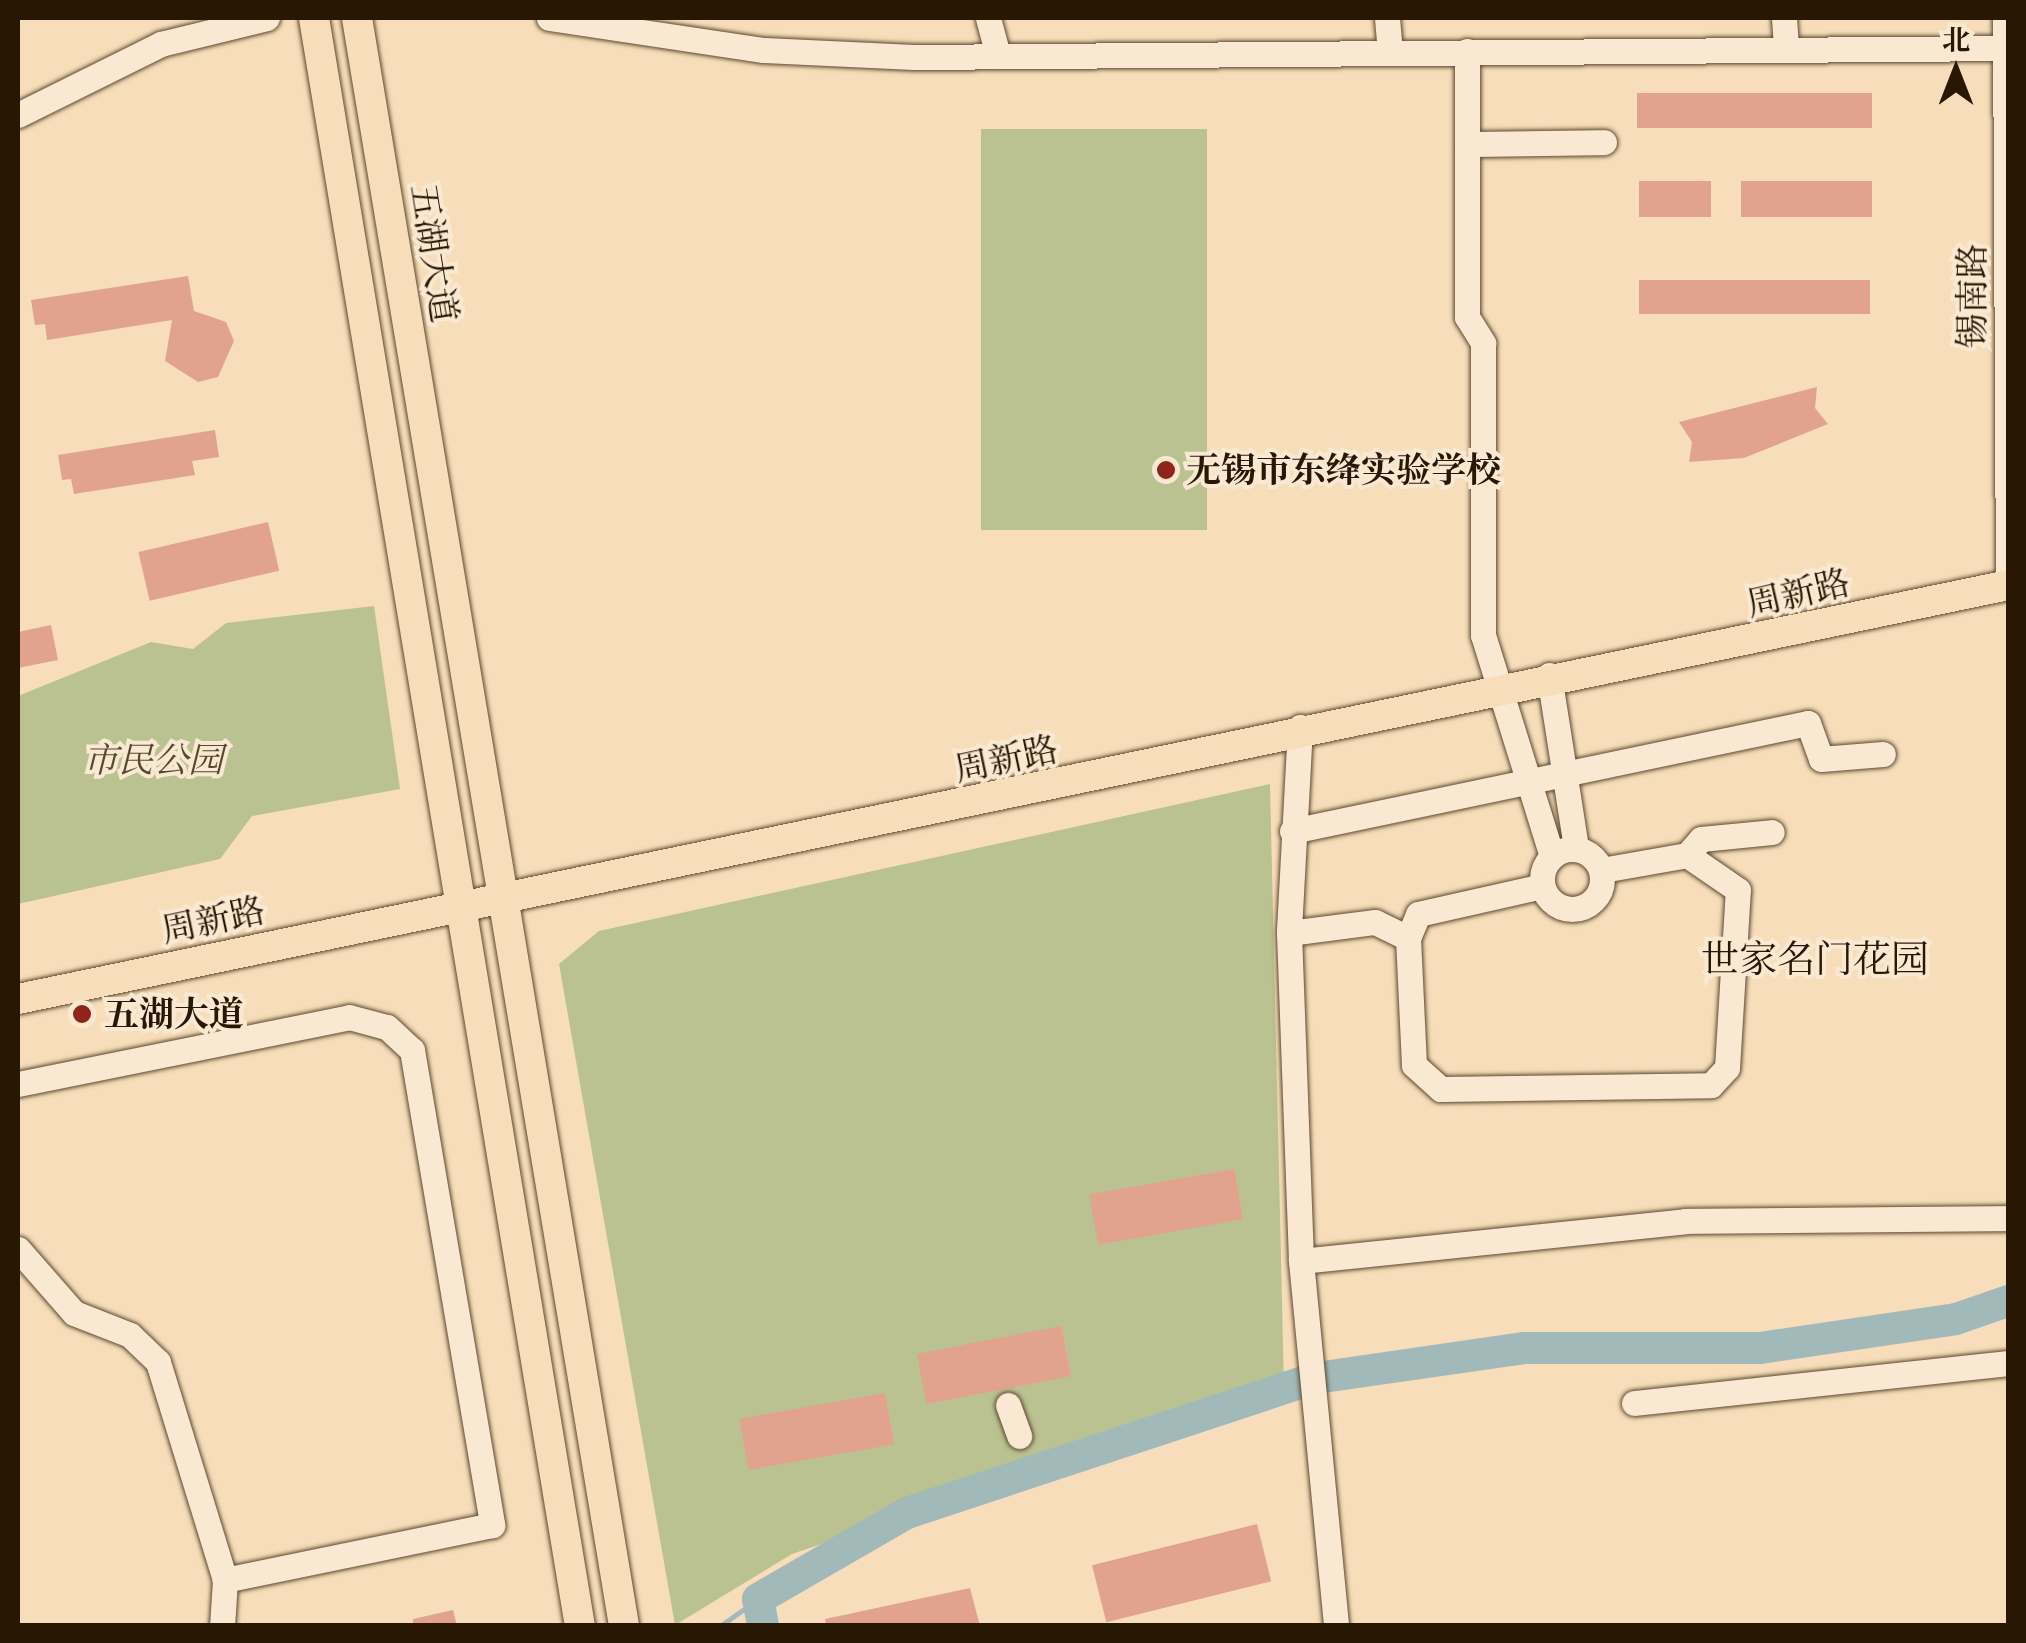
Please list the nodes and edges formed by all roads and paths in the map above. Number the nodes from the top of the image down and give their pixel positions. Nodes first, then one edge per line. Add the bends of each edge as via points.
1 (224, 18) edge
2 (267, 18) edge
3 (314, 18) edge
4 (356, 18) edge
5 (549, 18) edge
6 (988, 18) edge
7 (1387, 18) edge
8 (1784, 18) edge
9 (2006, 18) edge
10 (1786, 48) junction
11 (2007, 48) edge
12 (1468, 51) junction
13 (1390, 52) junction
14 (998, 56) junction
15 (18, 99) edge
16 (18, 115) edge
17 (1604, 142) dead end
18 (1468, 144) junction
19 (2008, 575) edge
20 (2008, 584) edge
21 (1550, 681) junction
22 (1504, 691) junction
23 (1300, 732) junction
24 (1884, 754) dead end
25 (1569, 774) junction
26 (1529, 782) junction
27 (1292, 831) junction
28 (1772, 832) dead end
29 (1564, 852) junction
30 (1687, 855) junction
31 (1602, 870) junction
32 (1542, 886) junction
33 (502, 895) junction
34 (455, 904) junction
35 (1289, 933) junction
36 (1408, 938) junction
37 (18, 987) edge
38 (18, 999) edge
39 (18, 1084) edge
40 (2008, 1218) edge
41 (18, 1249) edge
42 (1301, 1261) junction
43 (2008, 1362) edge
44 (1634, 1404) dead end
45 (1008, 1405) dead end
46 (1019, 1436) dead end
47 (225, 1580) junction
48 (222, 1626) edge
49 (580, 1626) edge
50 (624, 1626) edge
51 (1336, 1626) edge

1 - 15 street via 142,38
2 - 16 street via 161,44
3 - 34 main road
4 - 33 main road, 五湖大道
5 - 14 street via 764,50
6 - 14 street
7 - 13 street
8 - 10 street
9 - 11 street, 锡南路
10 - 11 street
10 - 12 street
11 - 19 street, 锡南路
12 - 13 street
12 - 18 street
13 - 14 street
17 - 18 street
18 - 22 street via 1468,316 1483,343 1484,636
19 - 20 street, 锡南路
19 - 21 main road, 周新路
20 - 21 main road, 周新路
21 - 22 main road, 周新路
21 - 25 street
22 - 23 main road, 周新路
22 - 26 street
23 - 27 street
23 - 33 main road, 周新路
24 - 25 street via 1821,759 1808,723
25 - 26 street
25 - 29 street
26 - 27 street
26 - 29 street
27 - 35 street
28 - 30 street via 1701,839
29 - 31 street
29 - 32 street
30 - 31 street
30 - 36 street via 1738,890 1727,1068 1712,1086 1441,1088 1414,1065
31 - 32 street via 1598,896 1576,909 1559,906
32 - 36 street via 1418,914
33 - 34 main road, 周新路
33 - 50 main road, 五湖大道
34 - 37 main road, 周新路
34 - 38 main road, 周新路
34 - 49 main road
35 - 36 street via 1374,922
35 - 42 street
39 - 47 street via 349,1016 387,1027 412,1050 492,1525
40 - 42 street via 1685,1221
41 - 47 street via 74,1313 130,1335 158,1362
42 - 51 street
43 - 44 street
45 - 46 street
47 - 48 street

